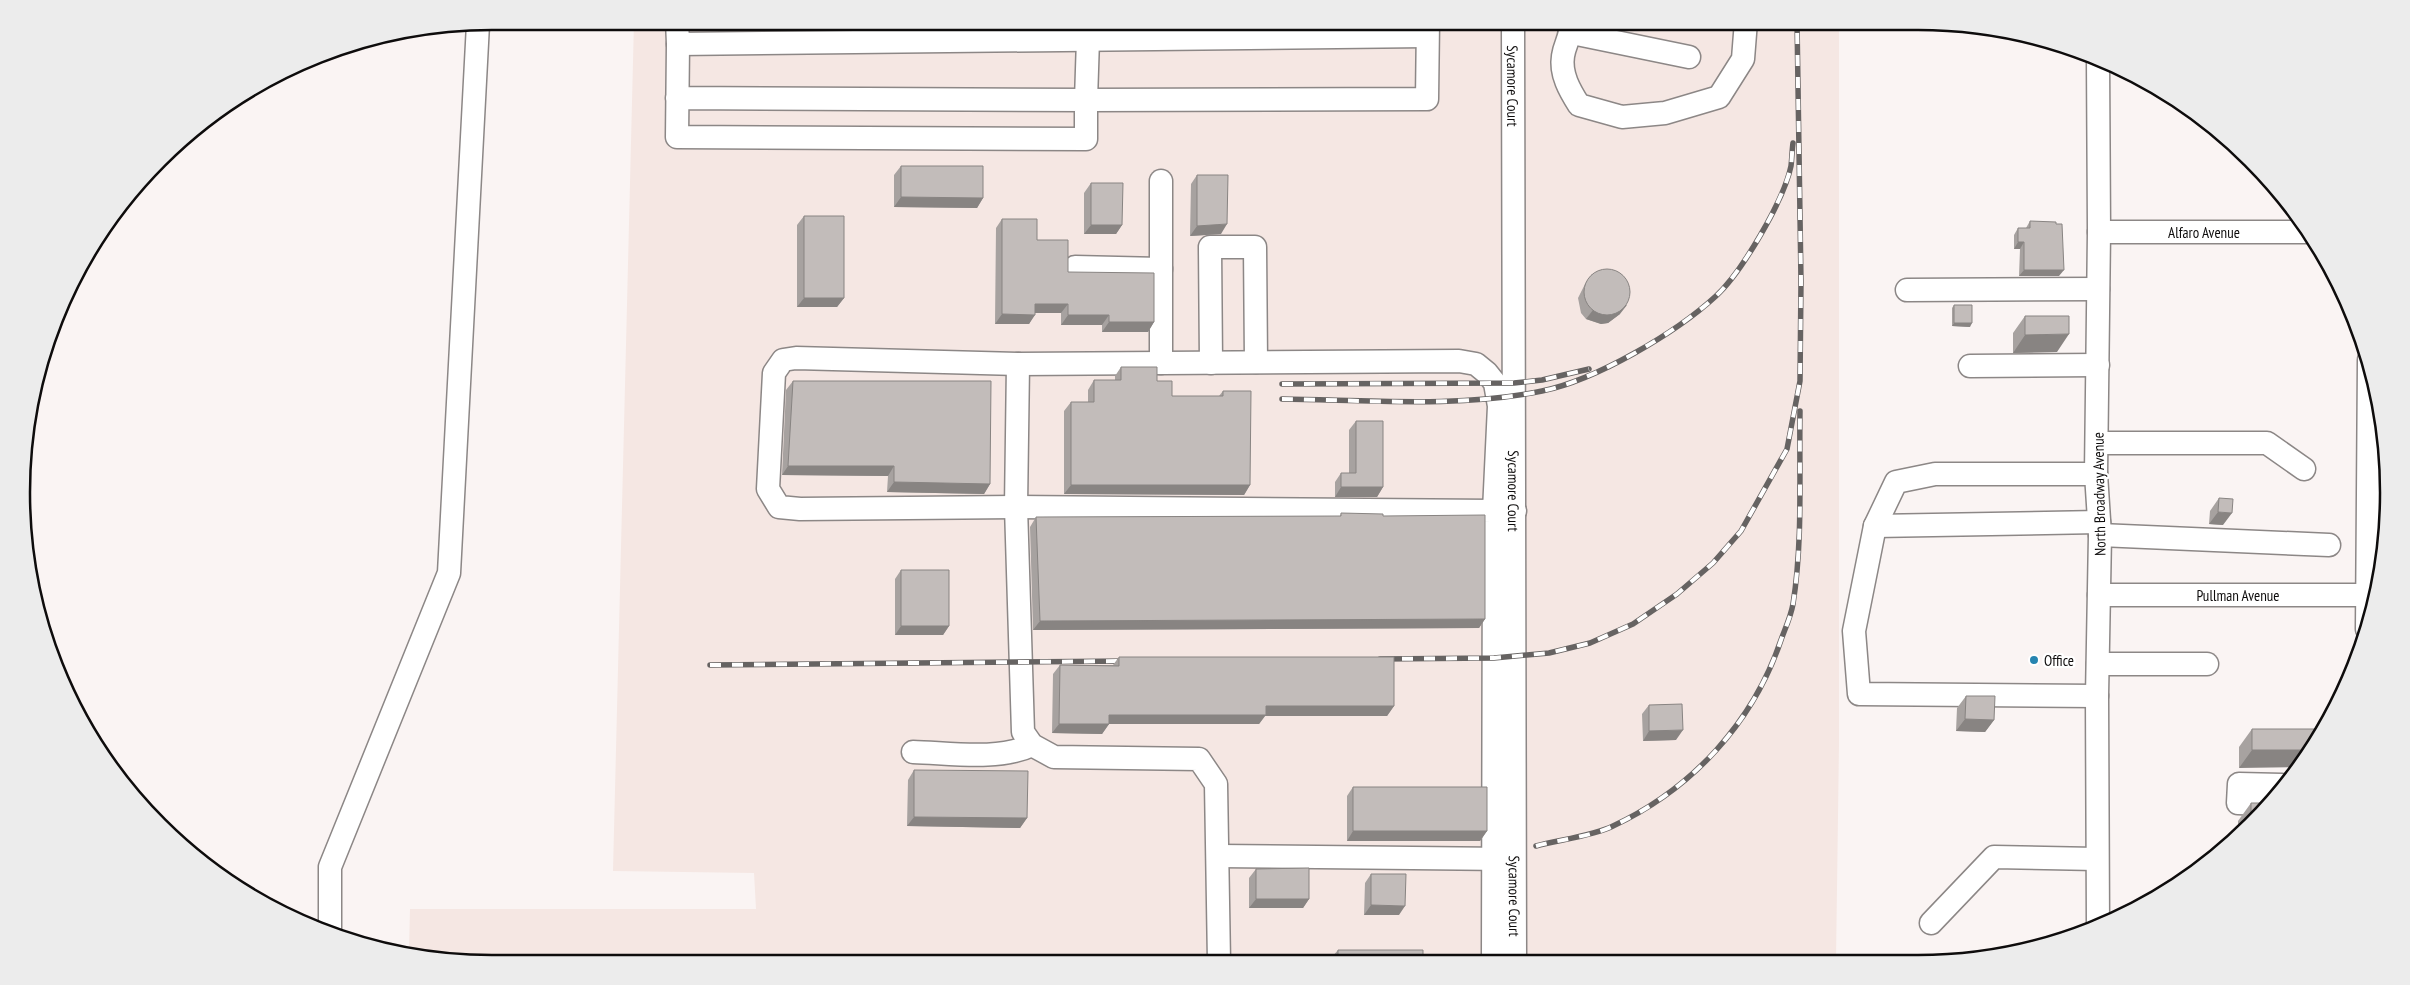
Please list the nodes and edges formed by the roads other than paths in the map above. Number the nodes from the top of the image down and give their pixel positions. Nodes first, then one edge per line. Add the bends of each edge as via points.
1 (478, 30) edge
2 (677, 30) edge
3 (1091, 30) edge
4 (1428, 30) edge
5 (1513, 30) edge
6 (1570, 30) edge
7 (1583, 30) edge
8 (1745, 30) edge
9 (678, 44) junction
10 (1689, 57) dead end
11 (2098, 67) edge
12 (677, 98) junction
13 (1086, 100) junction
14 (1161, 181) dead end
15 (2100, 232) junction
16 (2299, 232) edge
17 (1075, 267) dead end
18 (1161, 269) junction
19 (2098, 289) junction
20 (1908, 290) dead end
21 (1256, 362) junction
22 (1161, 363) junction
23 (1211, 363) junction
24 (1018, 364) junction
25 (2098, 365) junction
26 (1970, 366) dead end
27 (2369, 395) edge
28 (2098, 443) junction
29 (2304, 469) dead end
30 (2096, 474) junction
31 (1016, 507) junction
32 (1505, 511) junction
33 (1875, 526) junction
34 (2099, 528) junction
35 (2329, 545) dead end
36 (2371, 583) edge
37 (2100, 595) junction
38 (2368, 595) edge
39 (2098, 664) junction
40 (2207, 664) dead end
41 (2097, 696) junction
42 (1032, 745) junction
43 (913, 752) dead end
44 (2275, 785) edge
45 (2259, 804) edge
46 (1218, 856) junction
47 (1504, 859) junction
48 (2096, 859) junction
49 (2098, 918) edge
50 (1931, 923) dead end
51 (330, 925) edge
52 (1219, 955) edge
53 (1494, 955) edge
54 (1514, 955) edge

1 - 51 street via 449,573 330,867
2 - 9 street
3 - 9 street
3 - 13 street
4 - 13 street via 1427,99
5 - 32 street, Sycamore Court
6 - 8 street via 1562,57 1566,84 1579,106 1622,117 1665,113 1719,97 1743,60
7 - 10 street
9 - 12 street
11 - 15 street, North Broadway Avenue
12 - 13 street
12 - 13 street via 677,137 1076,139 1086,139
14 - 18 street
15 - 16 street, Alfaro Avenue
15 - 19 street, North Broadway Avenue
17 - 18 street
18 - 22 street
19 - 20 street
19 - 25 street, North Broadway Avenue
21 - 23 street
21 - 23 street via 1255,247 1210,247
21 - 32 street via 1459,361 1476,364 1495,383 1498,397
22 - 23 street
22 - 24 street
24 - 31 street
24 - 31 street via 784,360 774,373 768,489 779,506 800,509
25 - 26 street
25 - 28 street, North Broadway Avenue
27 - 36 street
28 - 29 street via 2267,443
28 - 30 street, North Broadway Avenue
30 - 33 street via 1936,474 1896,482
30 - 34 street, North Broadway Avenue
31 - 32 street
31 - 42 street via 1022,732
32 - 47 street, Sycamore Court
33 - 34 street
33 - 41 street via 1854,631 1860,694
34 - 35 street
34 - 37 street, North Broadway Avenue
37 - 38 street, Pullman Avenue
37 - 39 street, North Broadway Avenue
39 - 40 street
39 - 41 street, North Broadway Avenue
41 - 48 street, North Broadway Avenue
42 - 43 street via 1017,752 1001,754
42 - 46 street via 1054,757 1199,759 1216,784
44 - 45 street via 2239,784 2238,803
46 - 47 street
46 - 52 street
47 - 53 street
47 - 54 street, Sycamore Court
48 - 49 street, North Broadway Avenue
48 - 50 street via 1994,858

